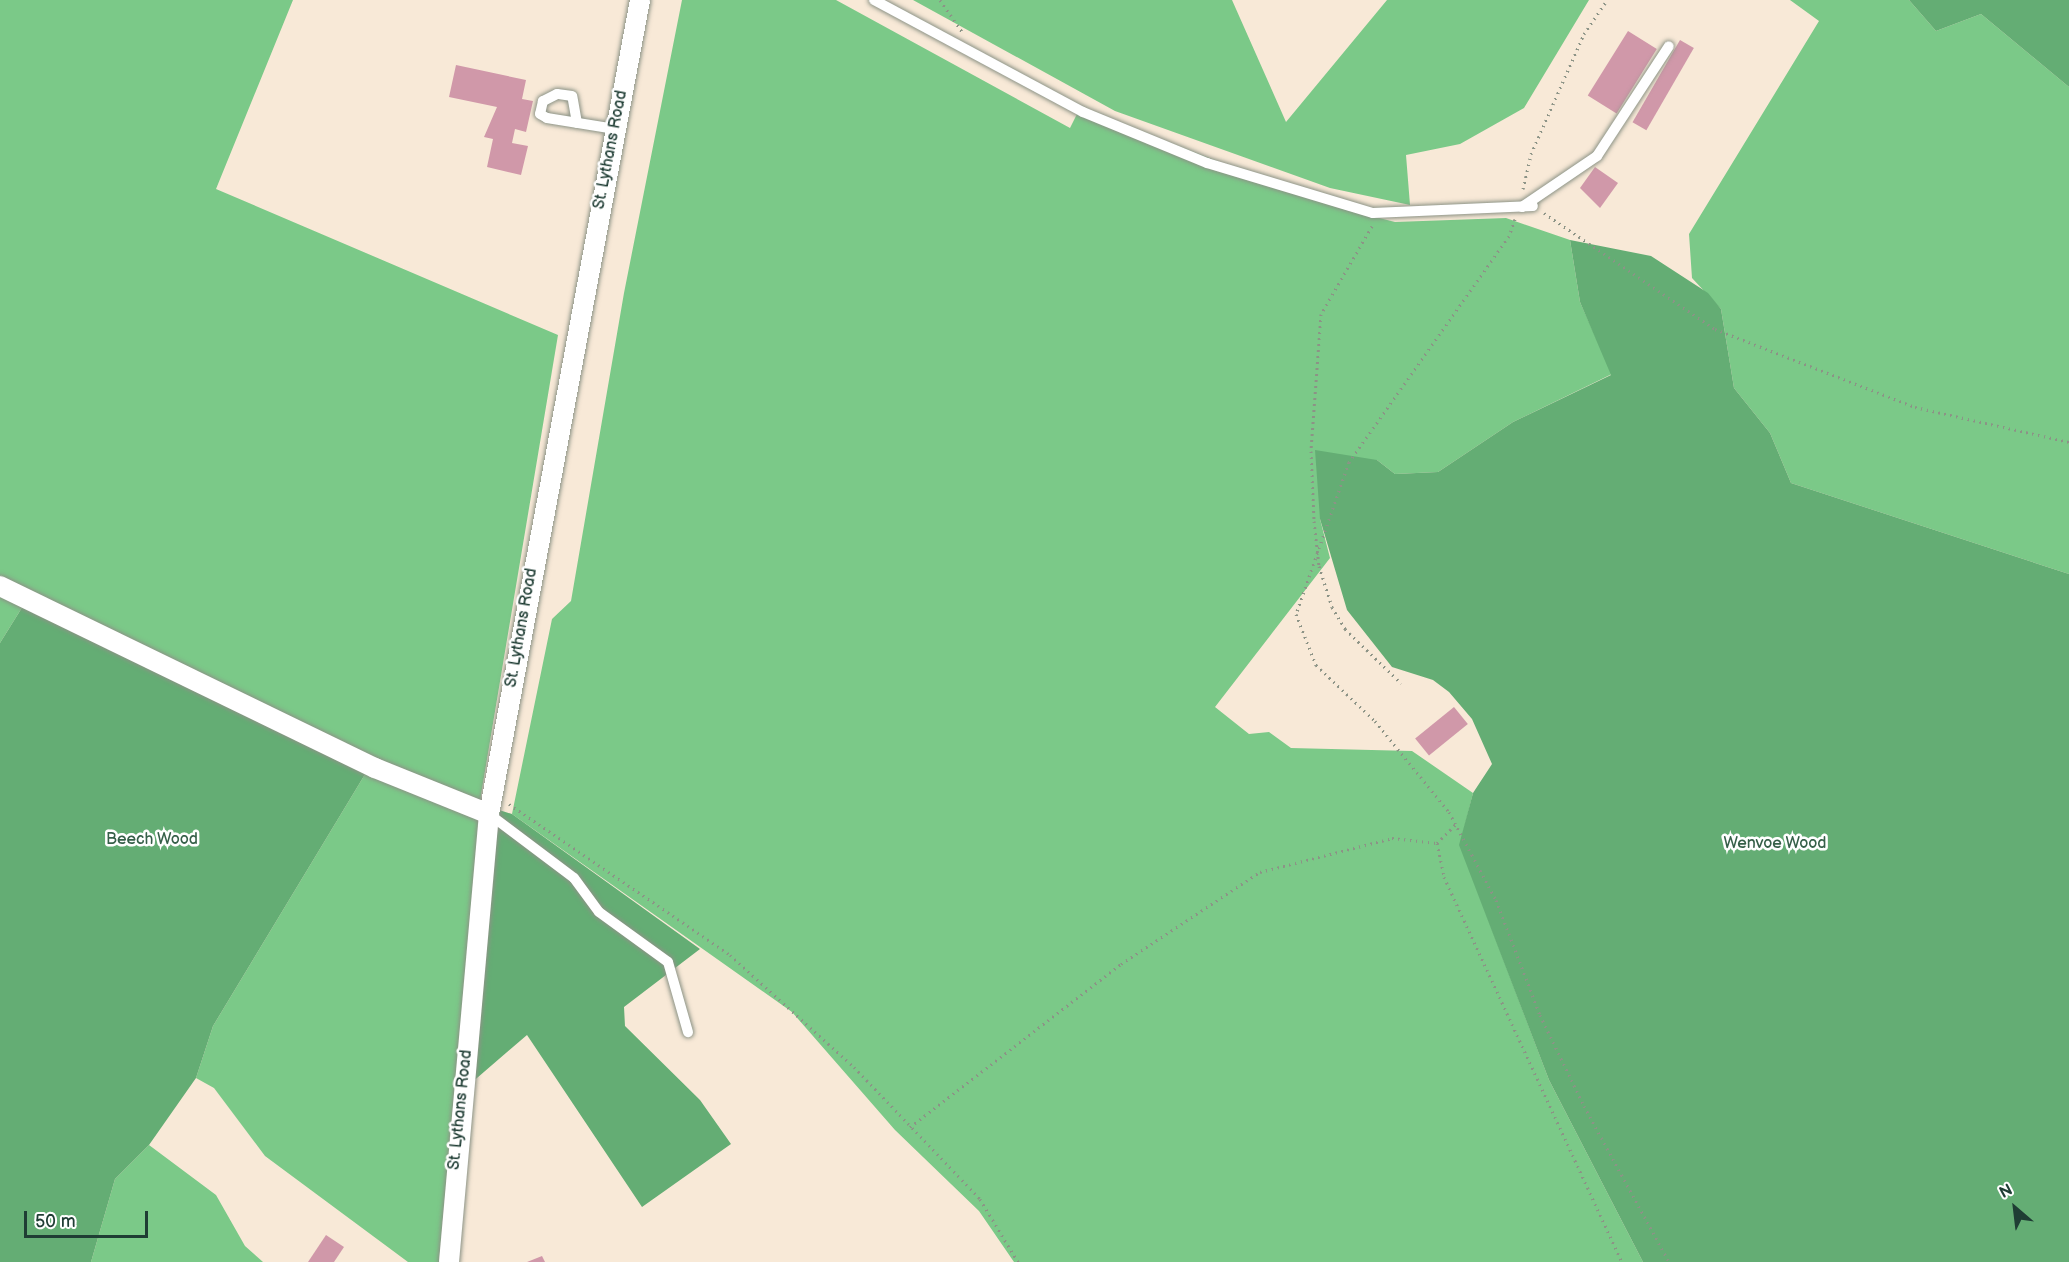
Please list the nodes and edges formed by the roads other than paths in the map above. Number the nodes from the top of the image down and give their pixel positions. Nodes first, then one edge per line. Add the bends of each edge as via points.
1 (640, 0) edge
2 (874, 0) edge
3 (1670, 46) dead end
4 (577, 123) dead end
5 (615, 129) junction
6 (0, 586) edge
7 (491, 805) junction
8 (688, 1032) dead end
9 (449, 1262) edge

1 - 5 street, St. Lythans Road
2 - 3 lane via 1083,112 1207,163 1374,213 1524,207 1597,156
4 - 5 lane
5 - 7 street, St. Lythans Road
6 - 7 street via 375,768
7 - 8 lane via 574,878 598,912 668,962
7 - 9 street, St. Lythans Road

